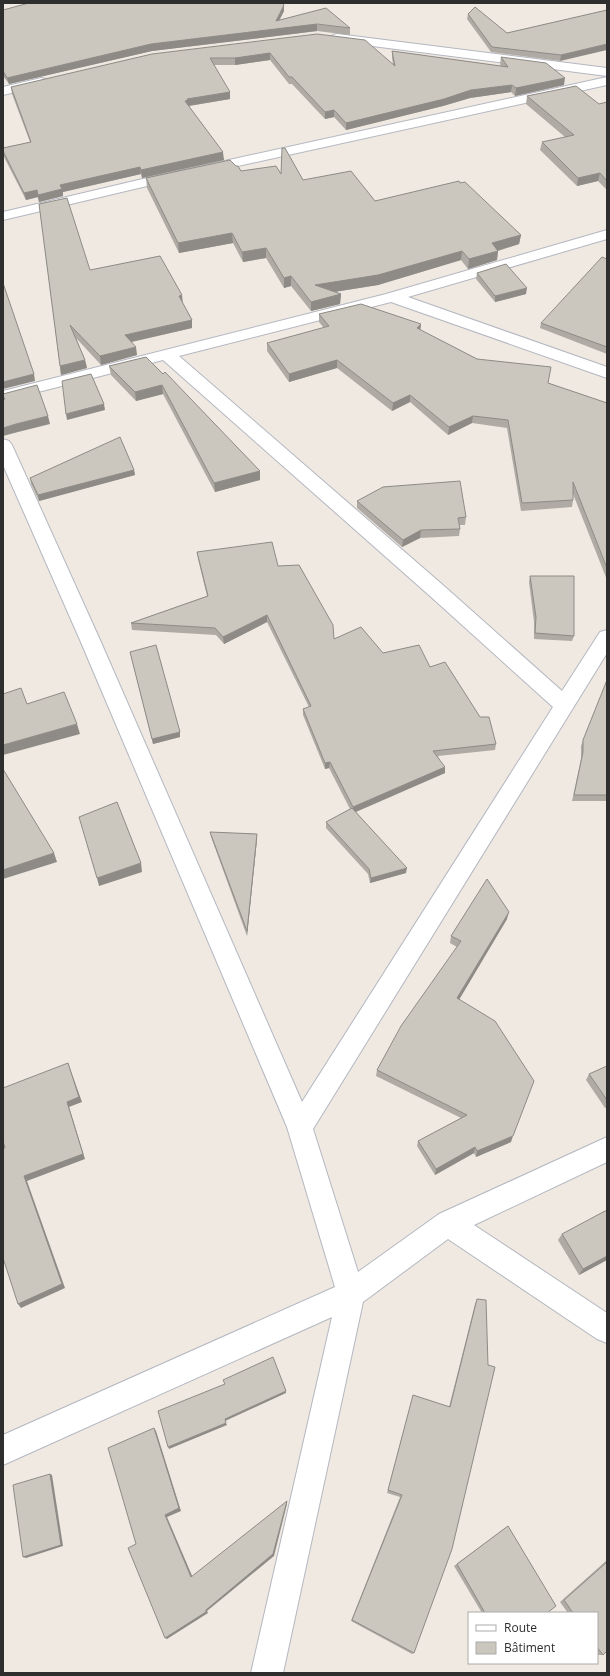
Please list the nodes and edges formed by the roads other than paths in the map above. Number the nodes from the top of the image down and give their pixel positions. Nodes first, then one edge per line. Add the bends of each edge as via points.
1 (325, 37) edge
2 (607, 72) edge
3 (55, 79) edge
4 (607, 81) edge
5 (3, 91) edge
6 (3, 216) edge
7 (607, 234) edge
8 (392, 297) junction
9 (166, 354) junction
10 (607, 373) edge
11 (3, 396) edge
12 (3, 445) edge
13 (607, 637) edge
14 (564, 705) junction
15 (300, 1127) junction
16 (607, 1149) edge
17 (448, 1223) junction
18 (351, 1294) junction
19 (607, 1329) edge
20 (3, 1450) edge
21 (267, 1673) edge

1 - 2 street
3 - 5 street
4 - 6 street
7 - 8 street
8 - 9 street
8 - 10 street
9 - 11 street
9 - 14 street
12 - 15 street
13 - 14 street
14 - 15 street
15 - 18 street
16 - 17 street
17 - 18 street
17 - 19 street
18 - 20 street
18 - 21 street

